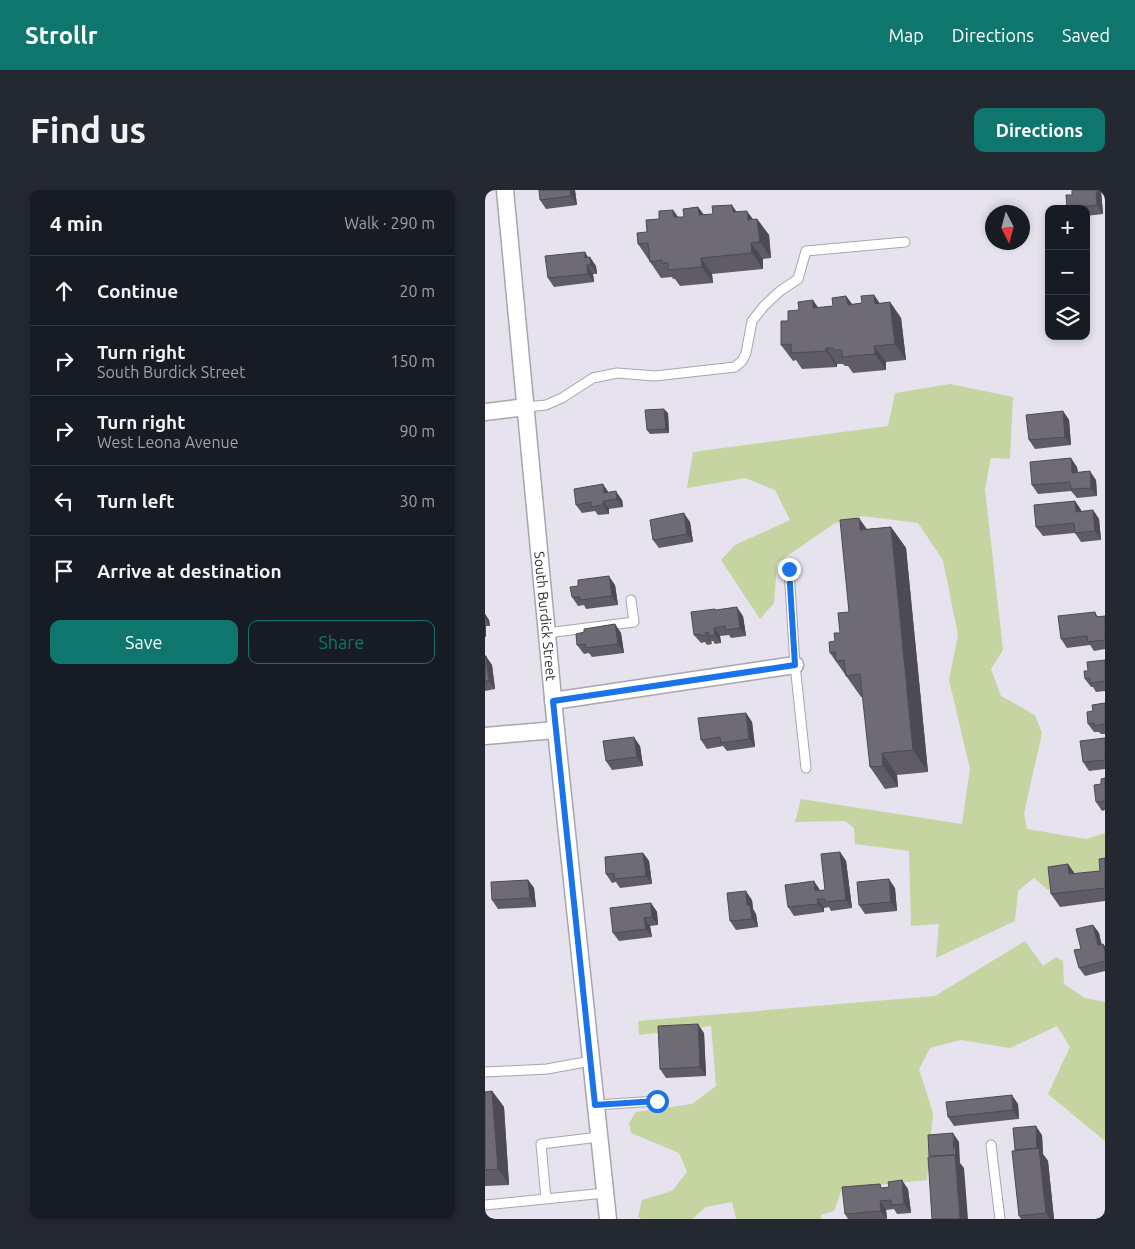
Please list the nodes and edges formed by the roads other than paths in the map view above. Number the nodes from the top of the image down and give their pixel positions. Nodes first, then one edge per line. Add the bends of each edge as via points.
1 (505, 190) edge
2 (905, 242) dead end
3 (526, 408) junction
4 (485, 412) edge
5 (789, 569) dead end
6 (631, 600) dead end
7 (547, 633) junction
8 (795, 665) junction
9 (553, 701) junction
10 (556, 730) junction
11 (485, 736) edge
12 (806, 768) dead end
13 (591, 1061) junction
14 (485, 1072) edge
15 (657, 1101) dead end
16 (595, 1105) junction
17 (599, 1138) junction
18 (991, 1145) dead end
19 (605, 1193) junction
20 (546, 1199) junction
21 (485, 1204) edge
22 (608, 1219) edge
23 (999, 1219) edge

1 - 3 street, South Burdick Street
2 - 3 lane via 806,251 798,279 764,306 752,321 745,354 735,367 655,376 617,373 593,378 546,405
3 - 4 street
3 - 7 street, South Burdick Street
5 - 8 lane
6 - 7 lane via 634,622
7 - 9 street, South Burdick Street
8 - 9 street
8 - 12 lane
9 - 10 street, South Burdick Street
10 - 11 street
10 - 13 street, South Burdick Street
13 - 14 lane via 547,1069
13 - 16 street, South Burdick Street
15 - 16 lane
16 - 17 street, South Burdick Street
17 - 19 street, South Burdick Street
17 - 20 lane via 541,1144
18 - 23 lane
19 - 20 lane
19 - 22 street, South Burdick Street
20 - 21 lane

